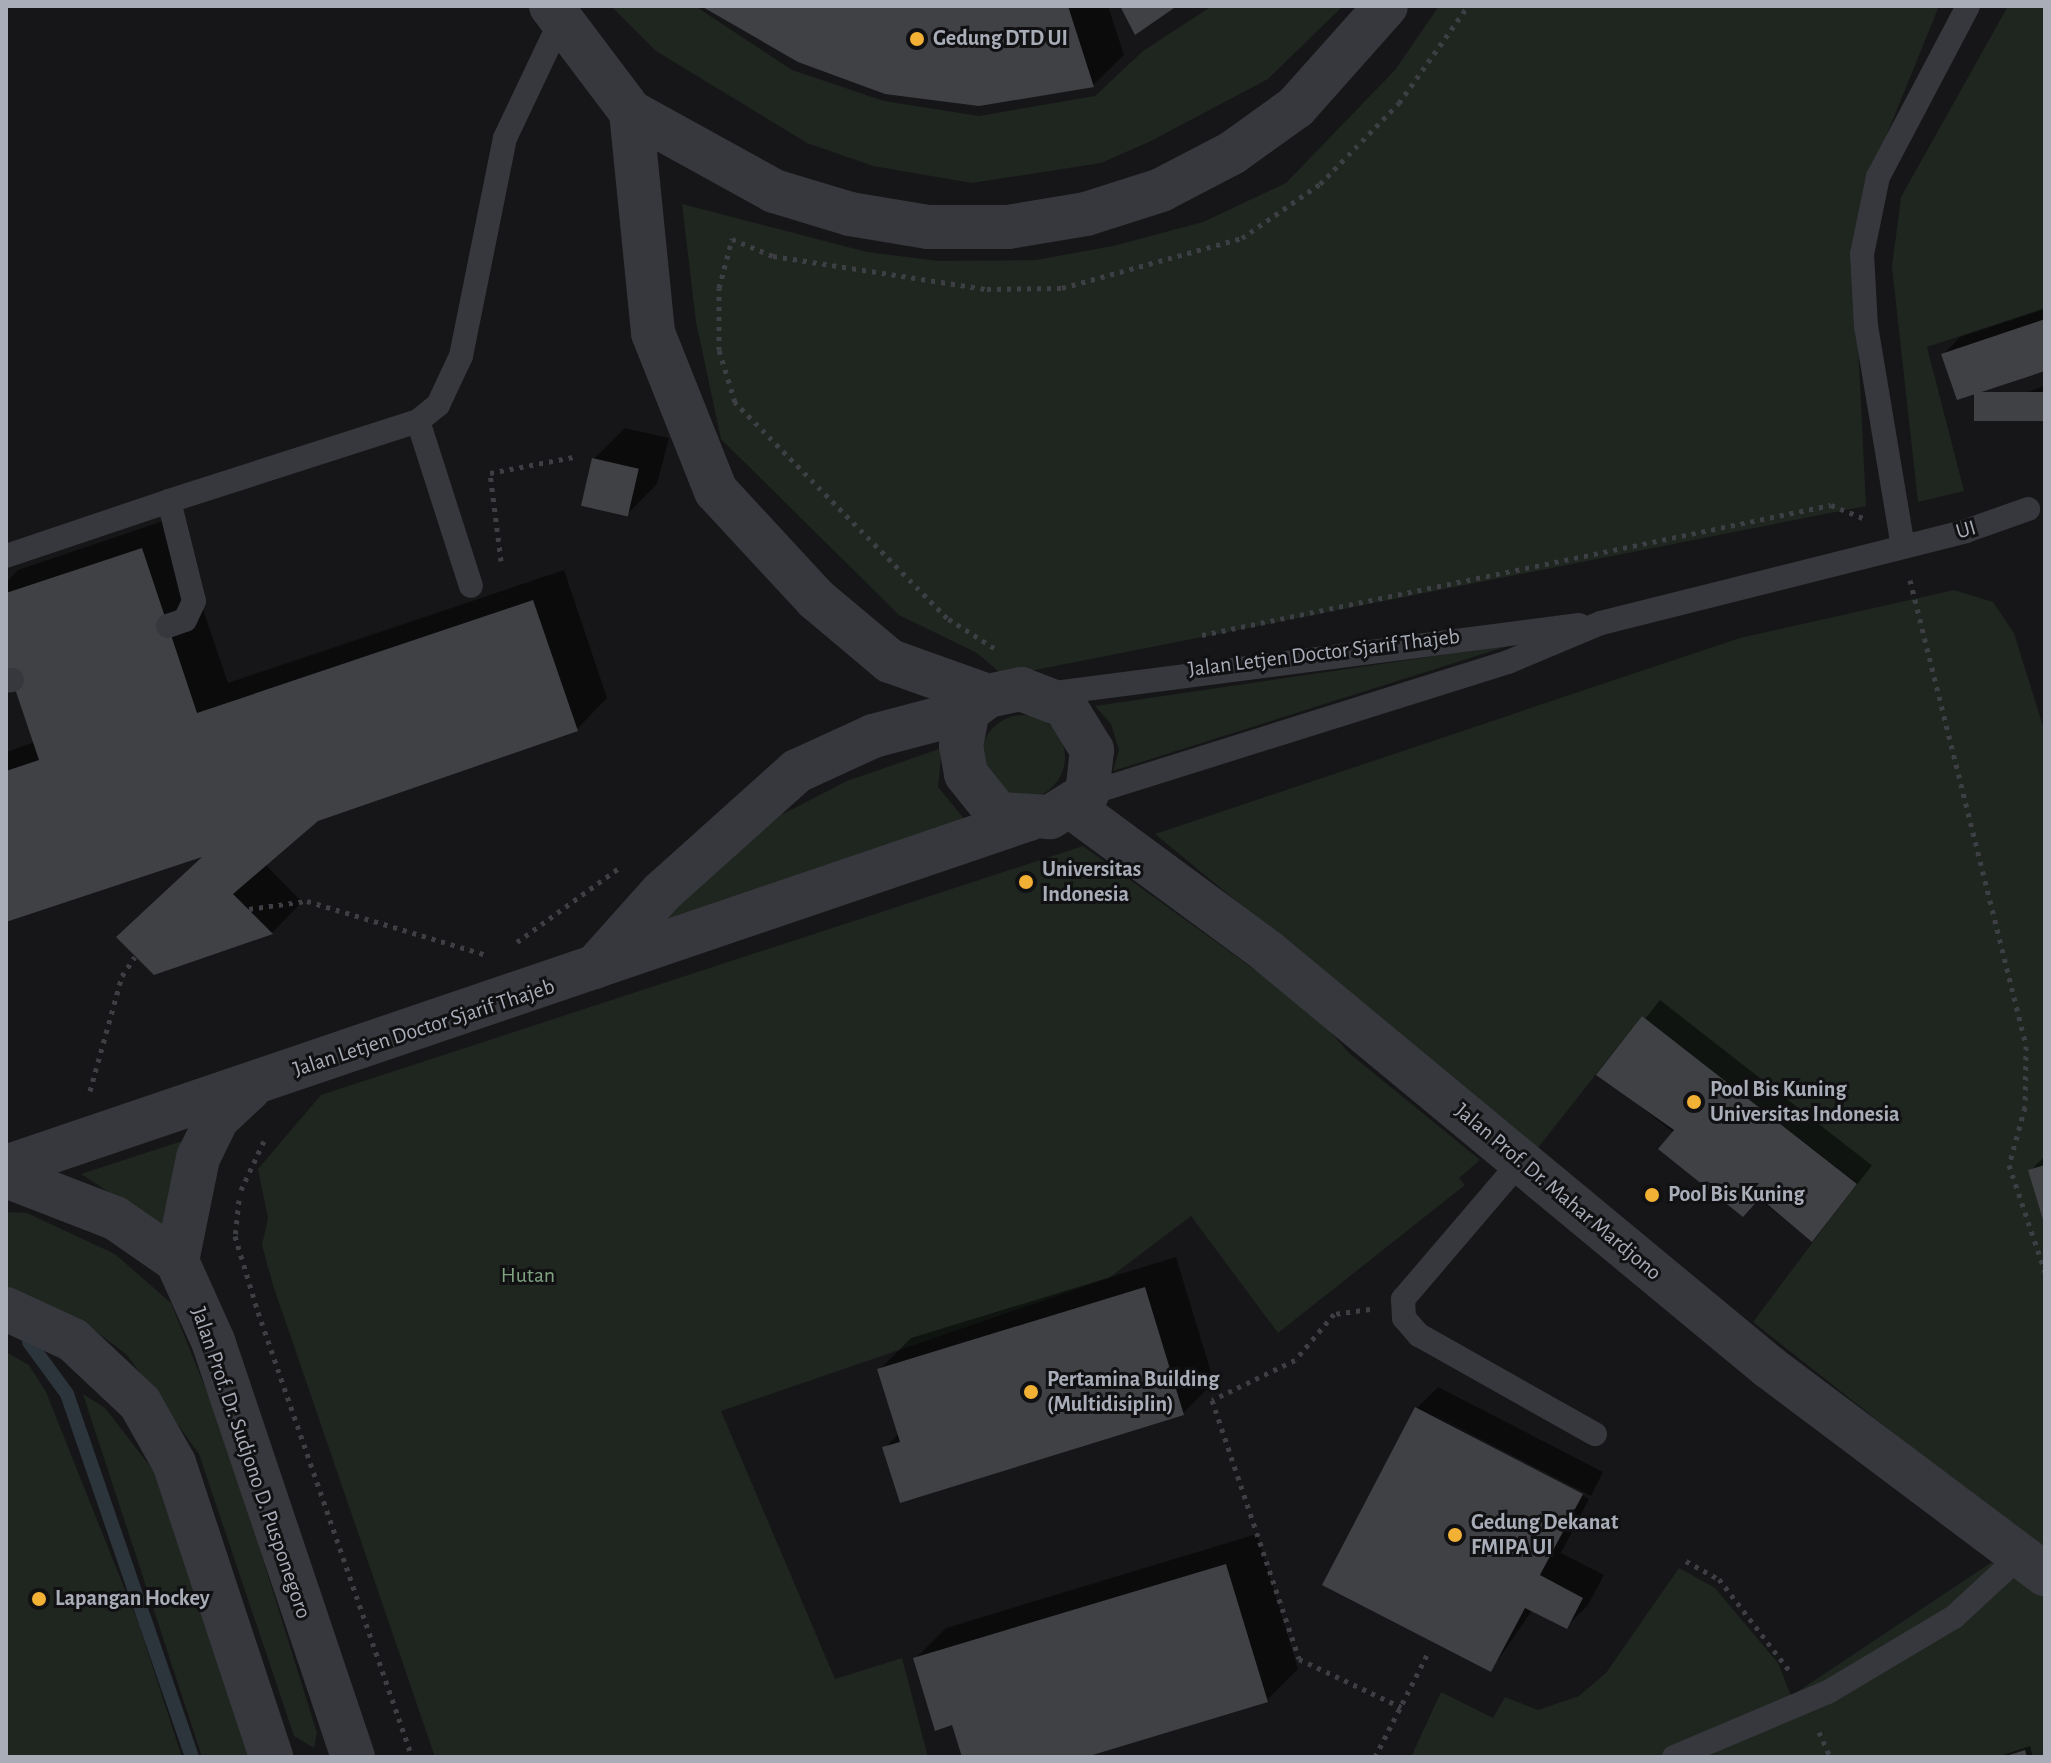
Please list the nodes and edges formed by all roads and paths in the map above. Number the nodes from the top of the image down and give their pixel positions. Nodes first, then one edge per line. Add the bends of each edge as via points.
1 (1386, 6) edge
2 (1468, 6) edge
3 (1968, 6) edge
4 (556, 13) edge
5 (631, 112) junction
6 (418, 421) junction
7 (573, 457) dead end
8 (169, 501) junction
9 (2028, 509) dead end
10 (1903, 547) junction
11 (6, 556) edge
12 (470, 582) joint
13 (947, 618) junction
14 (1601, 623) junction
15 (168, 626) dead end
16 (1189, 638) dead end
17 (1010, 658) dead end
18 (890, 661) junction
19 (1047, 694) junction
20 (978, 704) junction
21 (1080, 801) junction
22 (1029, 819) junction
23 (625, 863) dead end
24 (249, 909) dead end
25 (135, 957) dead end
26 (493, 957) junction
27 (480, 962) dead end
28 (594, 969) junction
29 (254, 1085) junction
30 (273, 1128) dead end
31 (86, 1139) junction
32 (1521, 1161) junction
33 (6, 1167) edge
34 (6, 1176) edge
35 (177, 1261) junction
36 (2045, 1272) edge
37 (1401, 1305) junction
38 (6, 1309) edge
39 (1595, 1434) dead end
40 (1686, 1561) dead end
41 (2033, 1564) edge
42 (1429, 1651) dead end
43 (1799, 1687) dead end
44 (1401, 1707) junction
45 (271, 1757) edge
46 (353, 1757) edge
47 (412, 1757) edge
48 (1375, 1757) edge
49 (1674, 1757) edge

1 - 5 street via 1296,107 1232,153 1161,190 1086,214 1008,227 928,227 850,214 774,191
2 - 13 path via 1399,103 1320,184 1242,238 1062,288 987,289 773,256 732,239 719,288 719,350 735,402
3 - 10 lane via 1878,177 1862,254 1866,327
4 - 5 street
4 - 6 lane via 505,138 461,356 438,405
5 - 18 street via 653,333 716,491 816,599
6 - 8 lane
6 - 12 lane
7 - 12 path via 490,473 504,549 501,561
8 - 11 lane
8 - 15 lane via 194,601 185,620
9 - 10 lane, UI
10 - 14 lane, Jalan Letjen Doctor Sjarif Thajeb
10 - 16 path via 1870,520 1831,505
10 - 36 path via 2026,1046 2025,1107 2009,1165
13 - 17 path
13 - 18 path
14 - 19 lane, Jalan Letjen Doctor Sjarif Thajeb via 1147,675
14 - 21 lane, Jalan Letjen Doctor Sjarif Thajeb via 1508,662
18 - 20 street
19 - 20 street via 1021,689
19 - 21 street via 1080,721 1092,750
20 - 22 street via 961,746 966,774 998,814
20 - 28 street, Jalan Letjen Doctor Sjarif Thajeb via 873,736 797,771 662,892
21 - 22 street
21 - 32 street, Jalan Prof. Dr. Mahar Mardjono
22 - 28 street, Jalan Letjen Doctor Sjarif Thajeb
23 - 26 path
24 - 26 path via 307,901
25 - 31 path via 122,976 87,1105
26 - 27 path
28 - 29 street, Jalan Letjen Doctor Sjarif Thajeb
29 - 31 street, Jalan Letjen Doctor Sjarif Thajeb
29 - 35 street, Jalan Letjen Doctor Sjarif Thajeb via 217,1119 198,1158
30 - 47 path via 240,1192 235,1236
31 - 33 street, Jalan Letjen Doctor Sjarif Thajeb
32 - 37 lane
32 - 41 street, Jalan Prof. Dr. Mahar Mardjono via 1769,1367
34 - 35 street via 115,1218
35 - 46 street, Jalan Prof. Dr. Sudjono D. Pusponegoro via 213,1341
37 - 39 lane via 1419,1335
37 - 44 path via 1334,1314 1295,1360 1212,1400 1299,1659
38 - 45 street via 73,1340 140,1403 174,1463
40 - 43 path via 1719,1579
41 - 49 lane via 1828,1692
42 - 44 path
44 - 48 path

